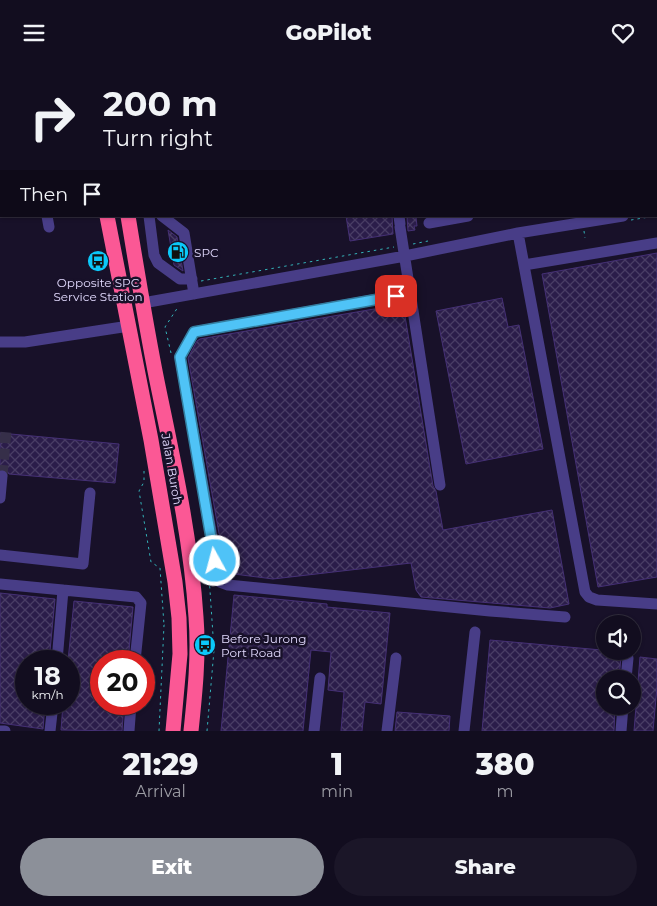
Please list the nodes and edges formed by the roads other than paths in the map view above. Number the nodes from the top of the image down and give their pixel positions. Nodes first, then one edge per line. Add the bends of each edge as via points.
1 (107, 217) edge
2 (128, 217) edge
3 (149, 217) edge
4 (163, 217) edge
5 (462, 217) edge
6 (618, 217) edge
7 (400, 222) edge
8 (428, 223) dead end
9 (580, 224) edge
10 (518, 233) junction
11 (657, 243) edge
12 (404, 251) junction
13 (524, 265) junction
14 (193, 285) junction
15 (411, 293) junction
16 (143, 303) junction
17 (129, 326) junction
18 (0, 342) edge
19 (2, 476) dead end
20 (440, 485) dead end
21 (90, 493) dead end
22 (0, 498) edge
23 (215, 549) junction
24 (188, 550) junction
25 (0, 555) edge
26 (0, 584) edge
27 (63, 590) junction
28 (657, 604) edge
29 (566, 617) dead end
30 (474, 632) dead end
31 (58, 650) edge
32 (136, 650) edge
33 (396, 658) dead end
34 (320, 678) dead end
35 (52, 715) edge
36 (130, 715) edge
37 (622, 715) edge
38 (0, 731) edge
39 (5, 731) edge
40 (50, 731) edge
41 (128, 731) edge
42 (173, 731) edge
43 (191, 731) edge
44 (314, 731) edge
45 (387, 731) edge
46 (464, 731) edge
47 (621, 731) edge

1 - 17 highway, Jalan Buroh
2 - 16 highway, Jalan Buroh
3 - 14 lane via 158,263
4 - 14 lane via 184,233
5 - 8 lane
6 - 9 lane
7 - 12 lane
9 - 10 lane
10 - 12 lane
10 - 13 lane
11 - 13 lane
12 - 14 lane
12 - 15 lane
13 - 28 lane via 585,592 597,600
14 - 16 lane
15 - 20 lane
15 - 23 lane via 194,332 180,357
16 - 24 highway, Jalan Buroh
17 - 18 lane via 25,342
17 - 42 highway, Jalan Buroh via 164,511 180,623
19 - 22 lane
21 - 25 lane via 83,564
23 - 24 lane
23 - 29 lane via 220,582 224,584
24 - 43 highway, Jalan Buroh via 197,655
26 - 27 lane
27 - 31 lane
27 - 32 lane via 139,599
30 - 46 lane
33 - 45 lane
34 - 44 lane
35 - 40 lane
36 - 41 lane
37 - 47 lane
38 - 39 lane

